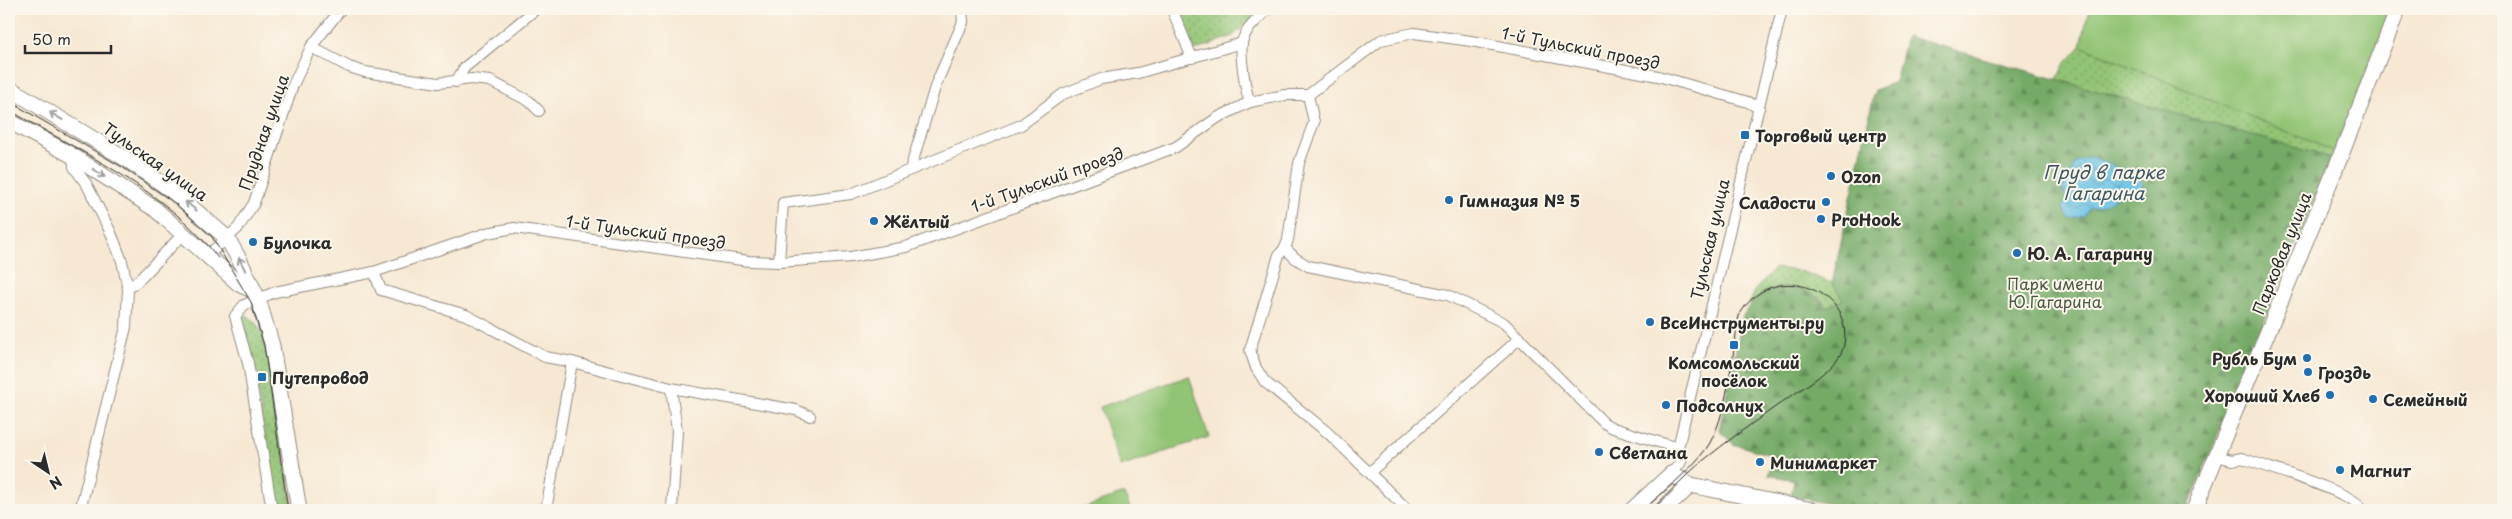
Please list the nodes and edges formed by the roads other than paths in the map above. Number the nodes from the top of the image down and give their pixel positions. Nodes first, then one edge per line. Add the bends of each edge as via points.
1 (341, 9) edge
2 (536, 9) edge
3 (962, 9) edge
4 (1172, 9) edge
5 (1268, 9) edge
6 (1782, 9) edge
7 (2398, 9) edge
8 (1242, 43) junction
9 (310, 47) junction
10 (1192, 58) junction
11 (456, 82) junction
12 (9, 88) edge
13 (1308, 95) junction
14 (1250, 102) junction
15 (1759, 108) junction
16 (539, 110) dead end
17 (10, 122) edge
18 (73, 156) junction
19 (910, 170) junction
20 (184, 233) junction
21 (227, 238) junction
22 (1285, 248) junction
23 (208, 256) junction
24 (779, 262) junction
25 (374, 272) junction
26 (128, 288) junction
27 (256, 295) junction
28 (1520, 338) junction
29 (572, 362) junction
30 (671, 388) junction
31 (810, 416) dead end
32 (1678, 448) junction
33 (2217, 456) junction
34 (1370, 472) junction
35 (1671, 474) junction
36 (1691, 485) junction
37 (2361, 507) dead end
38 (80, 510) edge
39 (272, 510) edge
40 (299, 510) edge
41 (546, 510) edge
42 (672, 510) edge
43 (1408, 510) edge
44 (1632, 510) edge
45 (1664, 510) edge
46 (1812, 510) edge
47 (2194, 510) edge

1 - 9 street, Прудная улица
2 - 11 street via 464,68
3 - 19 street via 963,22 936,84
4 - 10 street
5 - 8 street via 1251,26
6 - 15 street, Тульская улица
7 - 33 street, Парковая улица
8 - 10 street
8 - 14 street
9 - 11 street via 365,72 438,83
9 - 21 street, Прудная улица via 276,131 254,204
10 - 19 street via 1101,79 1063,94 1021,125
11 - 16 street via 471,79 490,81 529,100
21 -> 12 street, Тульская улица via 170,189
13 - 14 street, 1-й Тульский проезд via 1285,95
13 - 15 street, 1-й Тульский проезд via 1381,40 1414,33 1658,76
13 - 22 street via 1314,122 1299,163
14 - 24 street, 1-й Тульский проезд via 1217,118 1176,147 906,247 851,257
15 - 32 street, Тульская улица
17 - 18 street
18 -> 20 street via 154,209
18 - 26 street via 74,167 87,184 111,233
19 - 24 street via 851,194 783,202
20 - 23 street
20 - 26 street
21 - 23 street, Прудная улица
27 -> 21 street, Тульская улица
22 - 28 street via 1308,266 1457,298 1504,323
22 - 34 street via 1279,255 1250,350 1256,368 1265,382
23 - 27 street
24 - 25 street, 1-й Тульский проезд via 750,261 514,228 487,233
25 - 27 street, 1-й Тульский проезд
25 - 29 street via 380,290 466,315 545,357
26 - 38 street via 126,327
27 - 39 street, 1-й Тульский проезд via 235,316 248,363
27 - 40 street, Тульская улица via 272,346
28 - 32 street via 1604,423
28 - 34 street
29 - 30 street
29 - 41 street
30 - 31 street via 796,410
30 - 42 street via 677,431
32 - 35 street, Тульская улица via 1681,462
33 - 37 street via 2232,460 2242,458 2354,499
33 - 47 street, Парковая улица
34 - 43 street
35 - 36 street
35 - 44 street, Тульская улица
36 - 45 street
36 - 46 street

